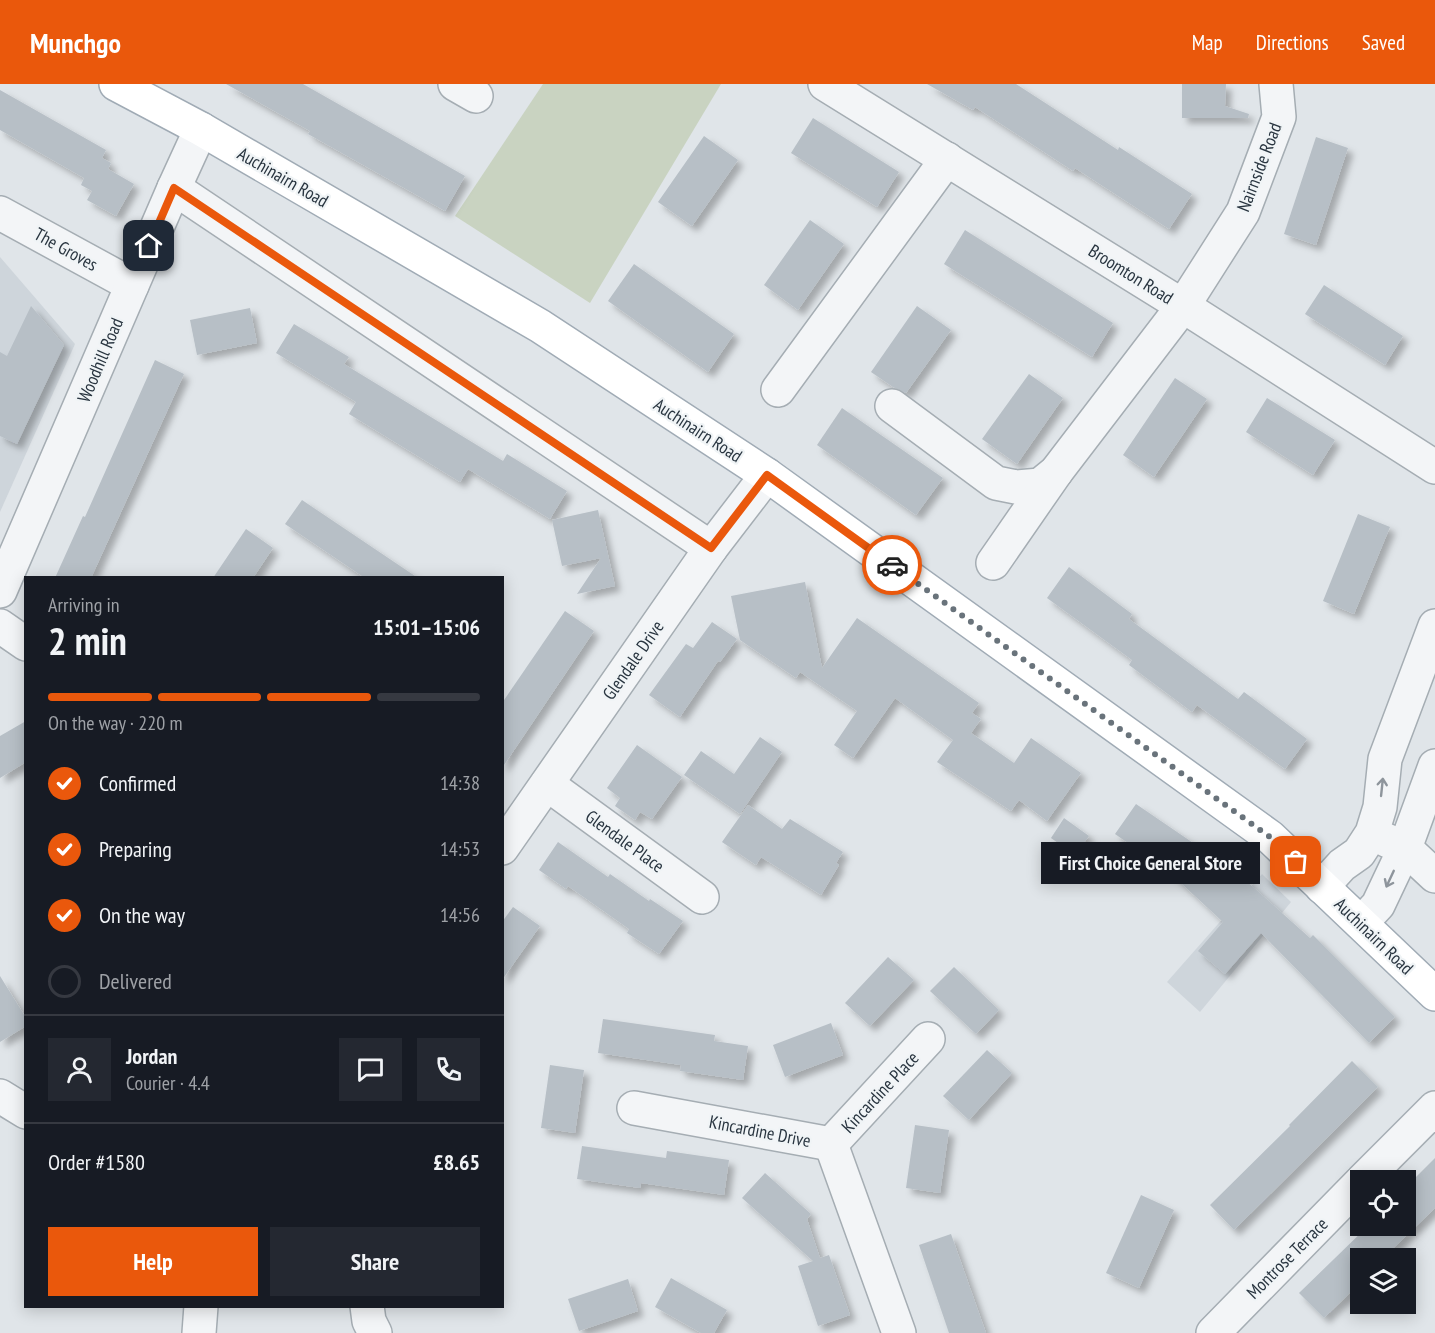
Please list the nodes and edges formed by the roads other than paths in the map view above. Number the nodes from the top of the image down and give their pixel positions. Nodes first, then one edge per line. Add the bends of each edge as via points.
1 (116, 84) edge
2 (825, 84) edge
3 (1276, 84) edge
4 (201, 129) junction
5 (947, 159) junction
6 (174, 188) junction
7 (0, 213) edge
8 (132, 285) junction
9 (1183, 306) junction
10 (778, 390) dead end
11 (892, 406) dead end
12 (1435, 467) edge
13 (1056, 472) junction
14 (767, 475) junction
15 (711, 548) junction
16 (993, 563) dead end
17 (0, 591) edge
18 (0, 626) edge
19 (1435, 626) edge
20 (24, 643) edge
21 (1435, 766) edge
22 (547, 784) junction
23 (1372, 833) junction
24 (504, 845) edge
25 (1405, 848) junction
26 (1435, 876) edge
27 (1322, 887) junction
28 (702, 897) dead end
29 (1361, 923) junction
30 (1435, 994) edge
31 (928, 1039) dead end
32 (0, 1096) edge
33 (634, 1108) dead end
34 (1435, 1108) edge
35 (24, 1111) edge
36 (831, 1144) junction
37 (1374, 1170) edge
38 (1350, 1194) edge
39 (201, 1308) edge
40 (367, 1308) edge
41 (199, 1333) edge
42 (375, 1333) edge
43 (899, 1333) edge
44 (1213, 1333) edge

1 - 4 main road, Auchinairn Road
2 - 5 street, Broomton Road
3 - 9 street, Nairnside Road via 1279,117 1243,213
4 - 6 street, Woodhill Road
4 - 14 main road, Auchinairn Road via 540,326
5 - 9 street, Broomton Road
5 - 10 street
6 - 8 street, Woodhill Road
6 - 15 street
7 - 8 street, The Groves
8 - 17 street, Woodhill Road
9 - 12 street, Broomton Road
9 - 13 street, Nairnside Road
11 - 13 street via 996,483 1016,487 1040,485
13 - 16 street, Nairnside Road
14 - 15 street, Glendale Drive
14 - 27 main road, Auchinairn Road via 1270,837
15 - 22 street, Glendale Drive
18 - 20 street
23 -> 19 street via 1380,807 1385,759
21 - 25 street
22 - 24 street, Glendale Drive
22 - 28 street, Glendale Place
23 - 25 street
23 - 27 street via 1359,853
25 - 26 street
25 -> 29 street via 1378,905
27 - 29 main road, Auchinairn Road
29 - 30 main road, Auchinairn Road
31 - 36 street, Kincardine Place
32 - 35 street
33 - 36 street, Kincardine Drive
34 - 37 street, Montrose Terrace
36 - 43 street, Kincardine Drive
38 - 44 street, Montrose Terrace
39 - 41 street
40 - 42 street

